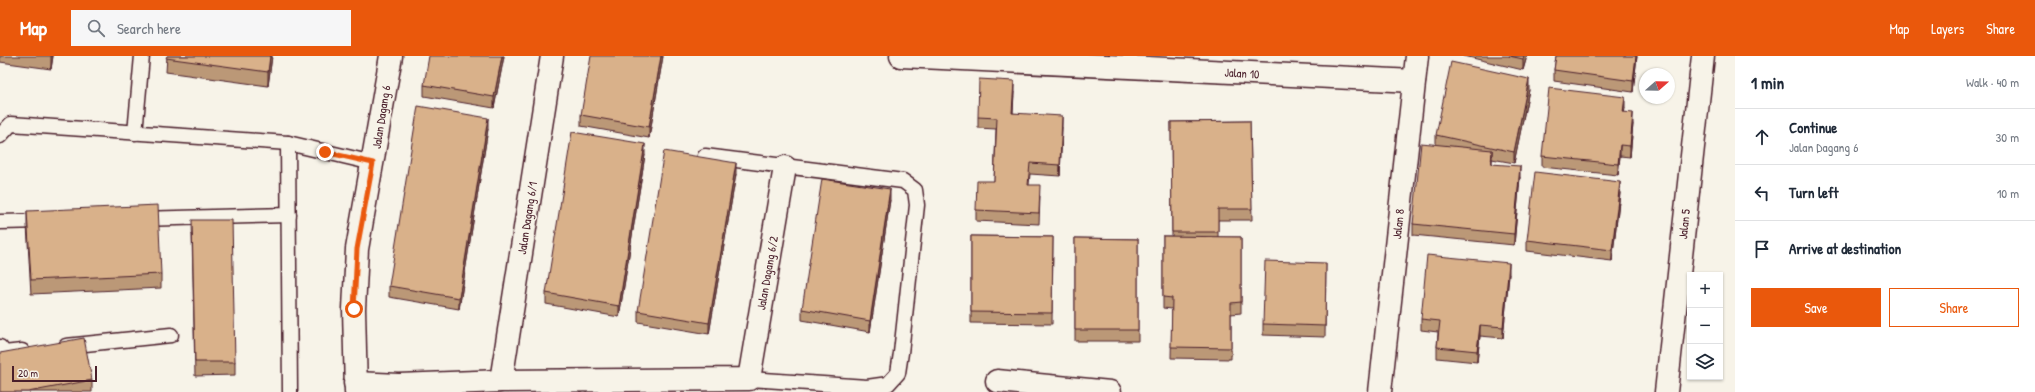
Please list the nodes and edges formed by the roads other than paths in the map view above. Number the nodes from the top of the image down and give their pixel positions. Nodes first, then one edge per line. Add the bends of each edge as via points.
1 (142, 56) edge
2 (391, 56) edge
3 (552, 56) edge
4 (901, 56) edge
5 (1417, 56) edge
6 (1703, 56) edge
7 (1414, 81) junction
8 (135, 133) junction
9 (0, 136) edge
10 (288, 143) junction
11 (704, 156) edge
12 (373, 163) junction
13 (785, 166) junction
14 (289, 215) junction
15 (125, 219) edge
16 (62, 221) edge
17 (0, 222) edge
18 (171, 335) dead end
19 (0, 347) edge
20 (49, 348) edge
21 (34, 350) edge
22 (749, 379) junction
23 (501, 381) junction
24 (997, 381) dead end
25 (356, 388) edge
26 (290, 392) edge
27 (1110, 392) edge
28 (1380, 392) edge
29 (1666, 392) edge

1 - 8 lane
2 - 12 street, Jalan Dagang 6
3 - 23 street, Jalan Dagang 6/1
4 - 7 street, Jalan 10
5 - 7 street, Jalan 8
6 - 29 street, Jalan 5
7 - 28 street, Jalan 8
8 - 9 lane via 11,124
8 - 10 lane
10 - 12 lane
10 - 14 lane
11 - 13 lane
12 - 25 street, Jalan Dagang 6 via 357,249 354,309
13 - 22 street, Jalan Dagang 6/2
13 - 22 lane via 903,181 915,190 917,205 898,373 888,384 867,387
14 - 15 lane
14 - 26 lane
16 - 17 lane
18 - 20 lane
19 - 21 lane via 4,353
22 - 23 street
23 - 25 street
24 - 27 street

